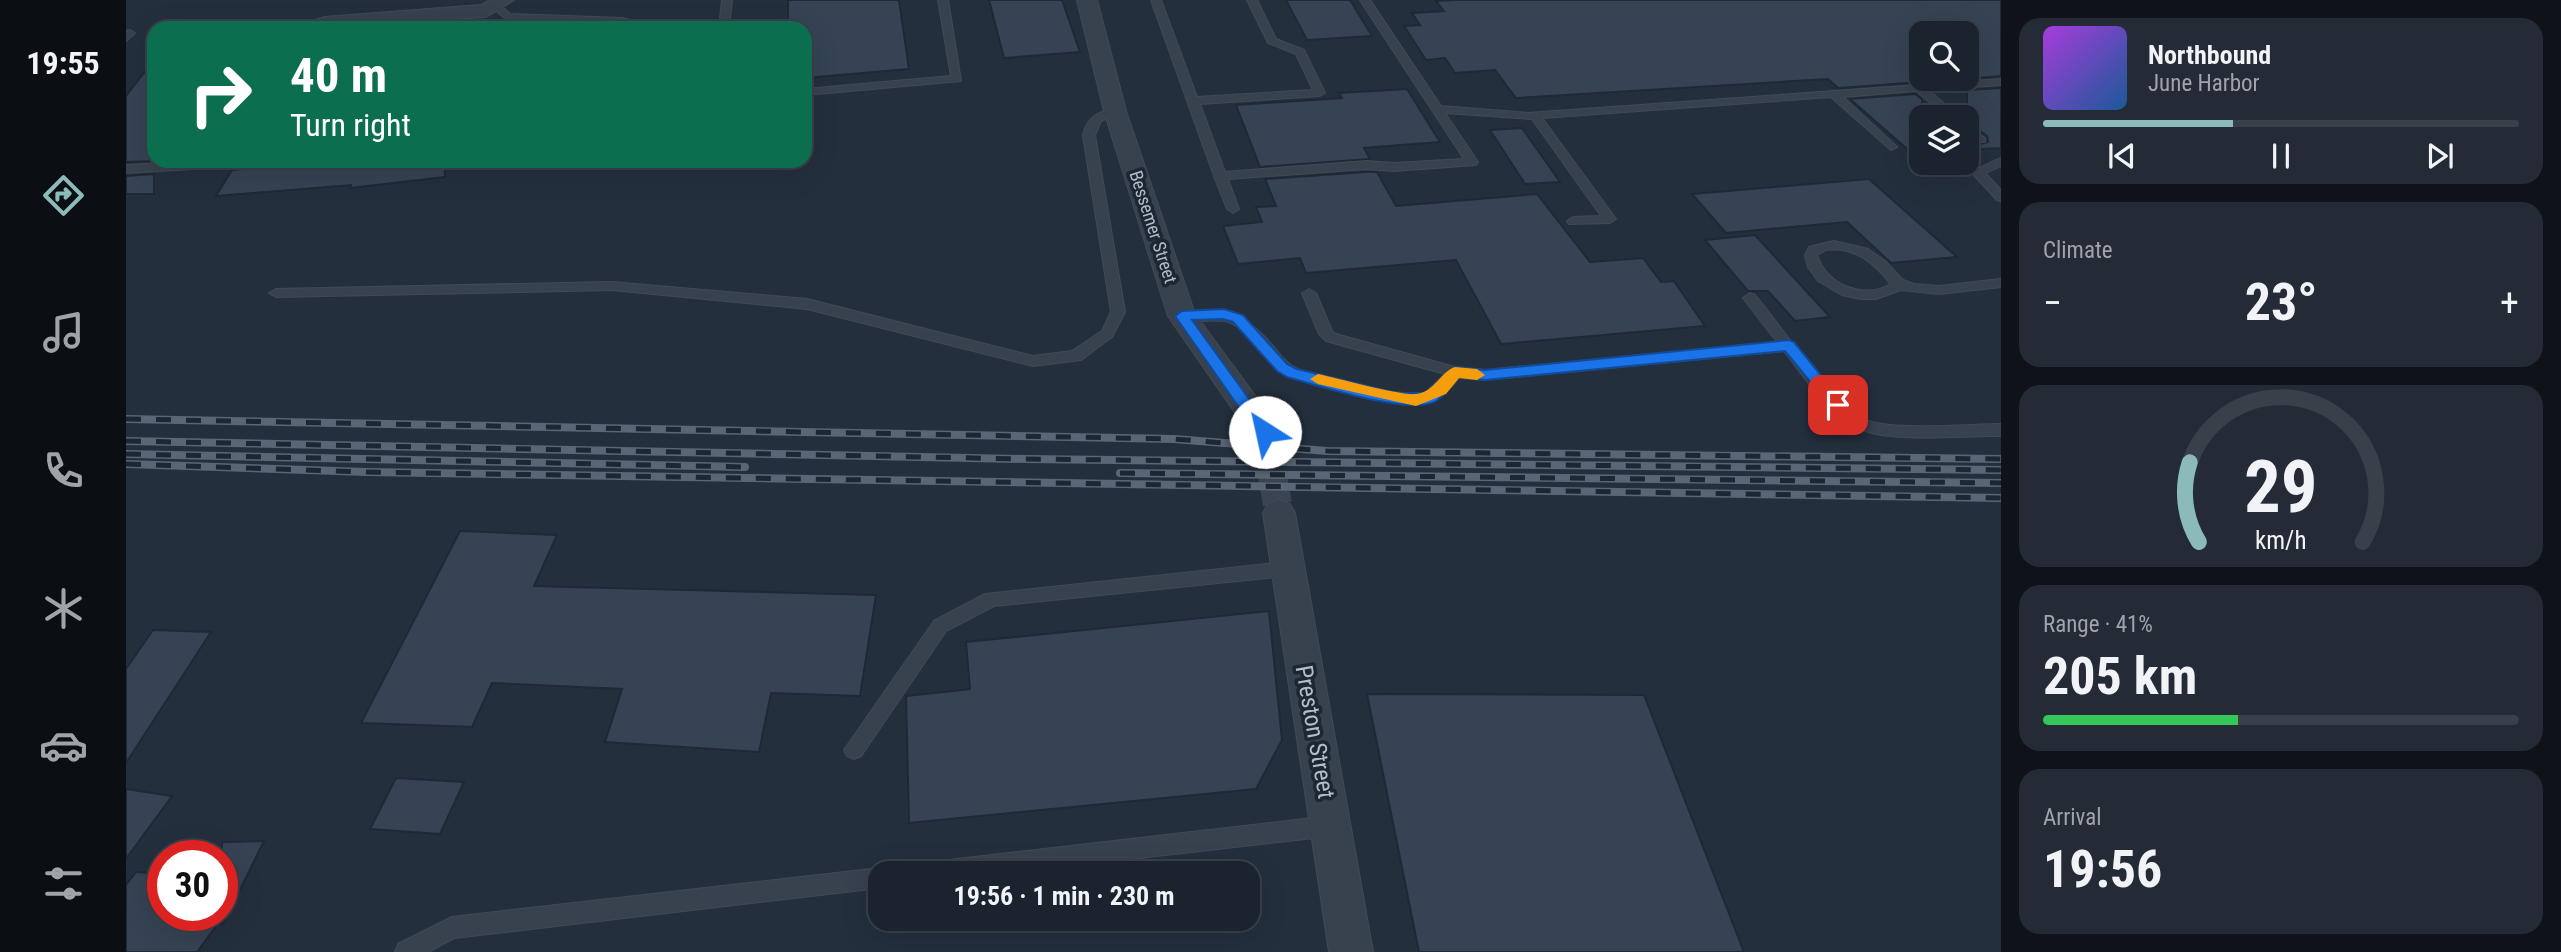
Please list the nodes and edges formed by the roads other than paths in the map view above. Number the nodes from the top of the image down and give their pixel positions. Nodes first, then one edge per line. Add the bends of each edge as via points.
1 (727, 0) edge
2 (943, 0) edge
3 (1087, 0) edge
4 (1156, 0) edge
5 (1252, 0) edge
6 (1365, 0) edge
7 (500, 3) edge
8 (459, 13) junction
9 (372, 21) edge
10 (449, 21) edge
11 (623, 21) edge
12 (725, 21) edge
13 (2001, 82) edge
14 (1979, 84) edge
15 (1909, 89) edge
16 (812, 91) edge
17 (1923, 91) edge
18 (1834, 94) junction
19 (1192, 101) junction
20 (1940, 105) edge
21 (1437, 109) junction
22 (1115, 111) junction
23 (1535, 116) junction
24 (1891, 148) dead end
25 (2001, 162) edge
26 (147, 168) edge
27 (126, 169) edge
28 (1220, 176) junction
29 (2001, 197) edge
30 (1233, 209) dead end
31 (1573, 221) dead end
32 (2001, 283) edge
33 (1899, 285) junction
34 (276, 293) dead end
35 (1309, 293) dead end
36 (1750, 298) dead end
37 (1182, 316) junction
38 (1789, 345) junction
39 (1455, 372) junction
40 (2001, 430) edge
41 (1265, 432) tunnel mouth
42 (1279, 513) tunnel mouth
43 (1287, 569) junction
44 (854, 750) dead end
45 (1331, 826) junction
46 (1027, 861) edge
47 (868, 879) edge
48 (406, 952) edge
49 (1352, 952) edge

1 - 12 lane
2 - 16 lane via 957,79
3 - 22 street, Bessemer Street
4 - 19 lane
5 - 19 lane via 1272,40 1300,51 1320,93
6 - 21 lane
7 - 8 street
7 - 11 lane via 507,17
8 - 9 street
8 - 10 lane
13 - 14 lane
15 - 18 lane
17 - 20 lane
18 - 23 lane
18 - 24 lane
19 - 28 lane
21 - 23 lane
21 - 28 lane via 1472,162
22 - 34 lane via 1100,115 1089,135 1118,312 1107,334 1076,356 1033,361 807,304 612,285
22 - 37 street, Bessemer Street
23 - 31 lane via 1610,219
25 - 29 lane via 1978,172
26 - 27 lane
28 - 30 lane
32 - 33 lane via 1925,289
33 - 33 lane via 1859,249 1828,246 1811,255 1824,278 1846,291 1880,293
35 - 39 lane via 1331,338
36 - 38 lane
37 - 39 lane via 1224,314 1238,319 1293,373 1396,398 1430,397
37 - 41 street, Bessemer Street
38 - 39 lane via 1485,375
38 - 40 lane via 1838,405 1860,424
42 - 43 street, Preston Street
43 - 44 lane via 991,599 940,626
43 - 45 street, Preston Street
45 - 46 lane
45 - 49 street, Preston Street
47 - 48 lane via 452,928

